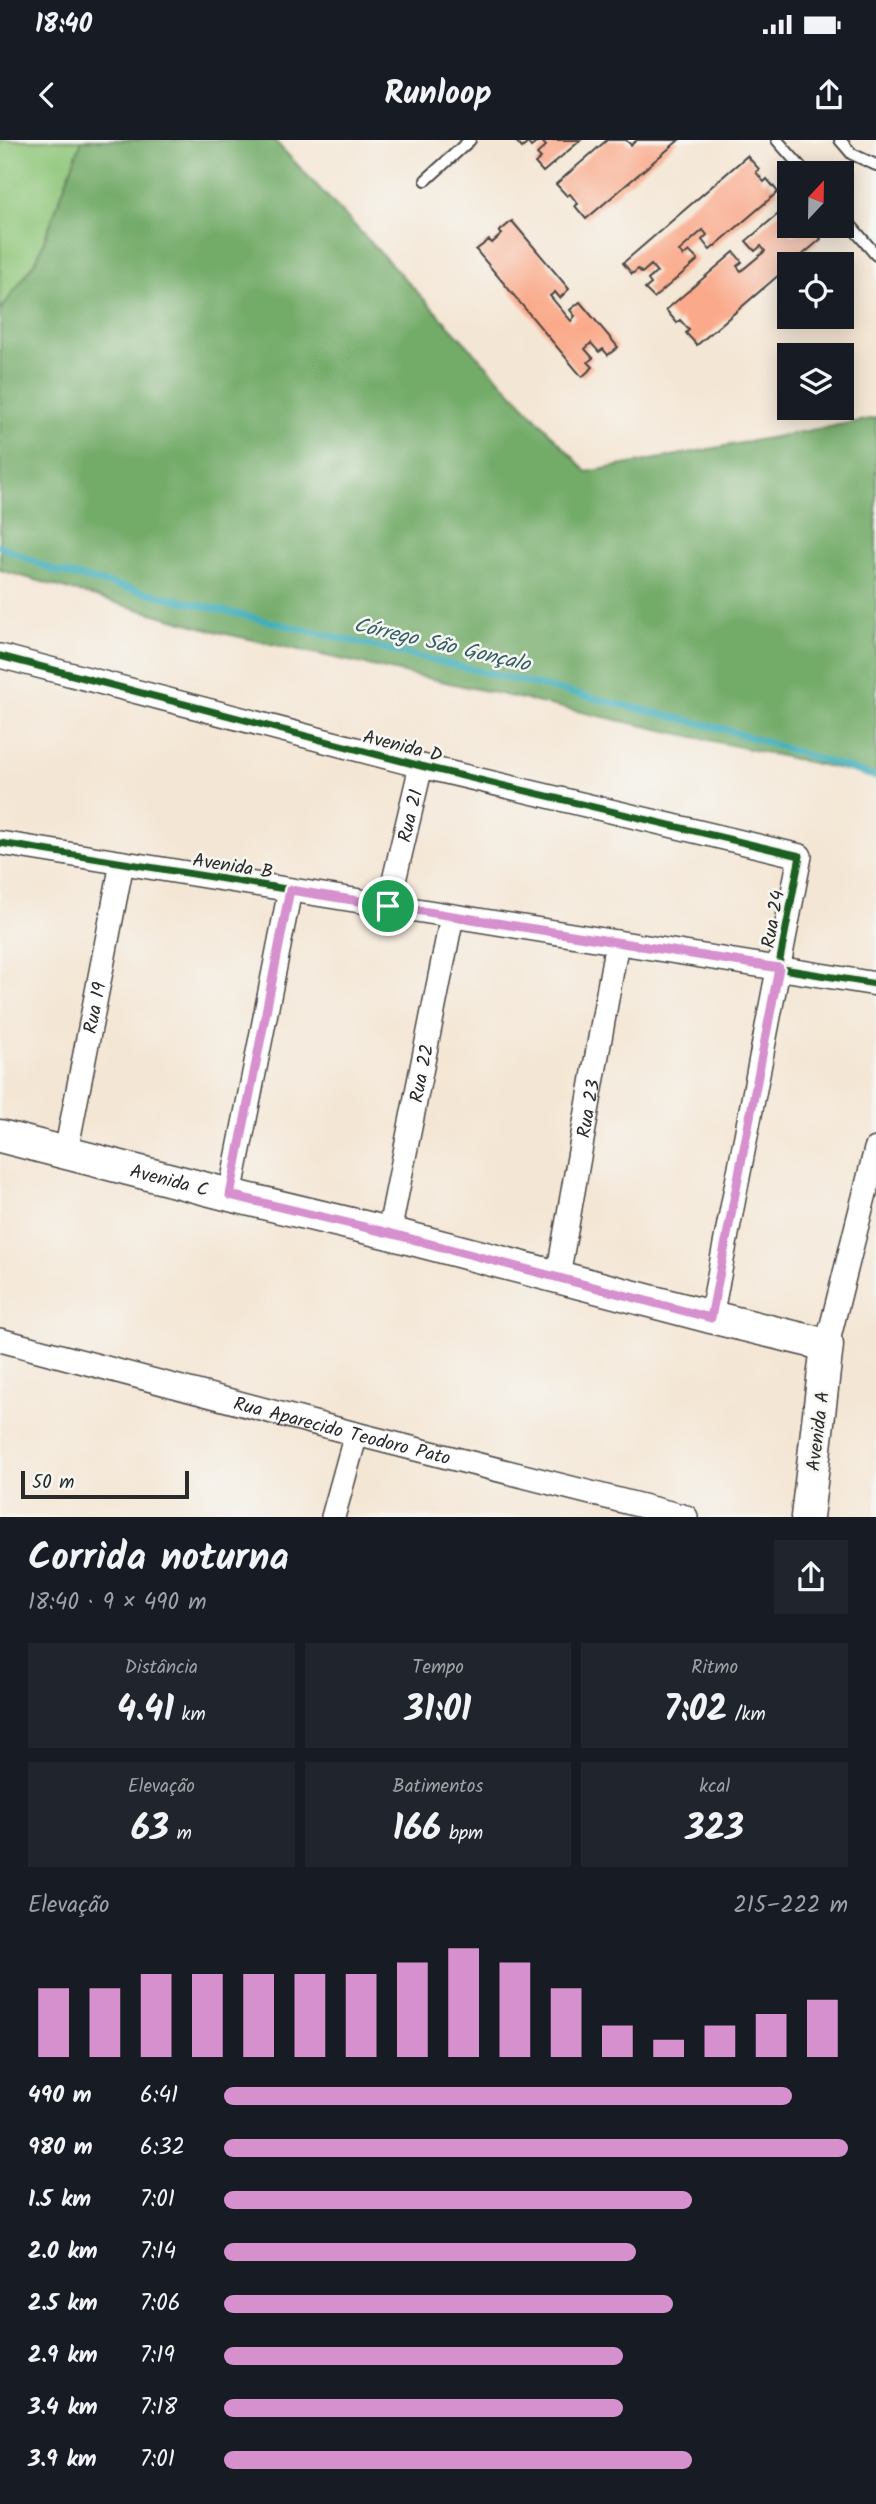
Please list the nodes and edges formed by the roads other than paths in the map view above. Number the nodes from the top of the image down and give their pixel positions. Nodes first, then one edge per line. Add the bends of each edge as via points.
1 (470, 140) edge
2 (777, 140) edge
3 (839, 140) edge
4 (795, 161) edge
5 (876, 165) edge
6 (426, 180) dead end
7 (854, 229) edge
8 (876, 255) edge
9 (0, 656) edge
10 (421, 766) junction
11 (0, 844) edge
12 (800, 856) joint
13 (122, 863) junction
14 (290, 890) junction
15 (388, 906) junction
16 (452, 916) junction
17 (617, 942) junction
18 (779, 968) junction
19 (876, 984) edge
20 (0, 1136) edge
21 (876, 1149) edge
22 (65, 1152) junction
23 (230, 1195) junction
24 (389, 1233) junction
25 (558, 1276) junction
26 (711, 1318) junction
27 (0, 1340) edge
28 (827, 1345) junction
29 (356, 1434) junction
30 (333, 1517) edge
31 (683, 1517) edge
32 (807, 1517) edge

1 - 6 lane
2 - 4 lane
3 - 5 lane via 852,154
7 - 8 lane
9 - 10 street, Avenida D
10 - 12 street, Avenida D
10 - 15 street, Rua 21
11 - 13 street, Avenida B
12 - 18 street, Rua 24
13 - 14 street, Avenida B
13 - 22 street, Rua 19
14 - 15 street, Avenida B
14 - 23 street
15 - 16 street, Avenida B
16 - 17 street, Avenida B
16 - 24 street, Rua 22
17 - 18 street, Avenida B
17 - 25 street, Rua 23
18 - 19 street, Avenida B
18 - 26 street, Rua 24
20 - 22 street, Avenida C
21 - 28 street
22 - 23 street, Avenida C
23 - 24 street, Avenida C
24 - 25 street, Avenida C
25 - 26 street, Avenida C
26 - 28 street, Avenida C
27 - 29 street, Rua Aparecido Teodoro Pato
28 - 32 street, Avenida A
29 - 30 street
29 - 31 street, Rua Aparecido Teodoro Pato

